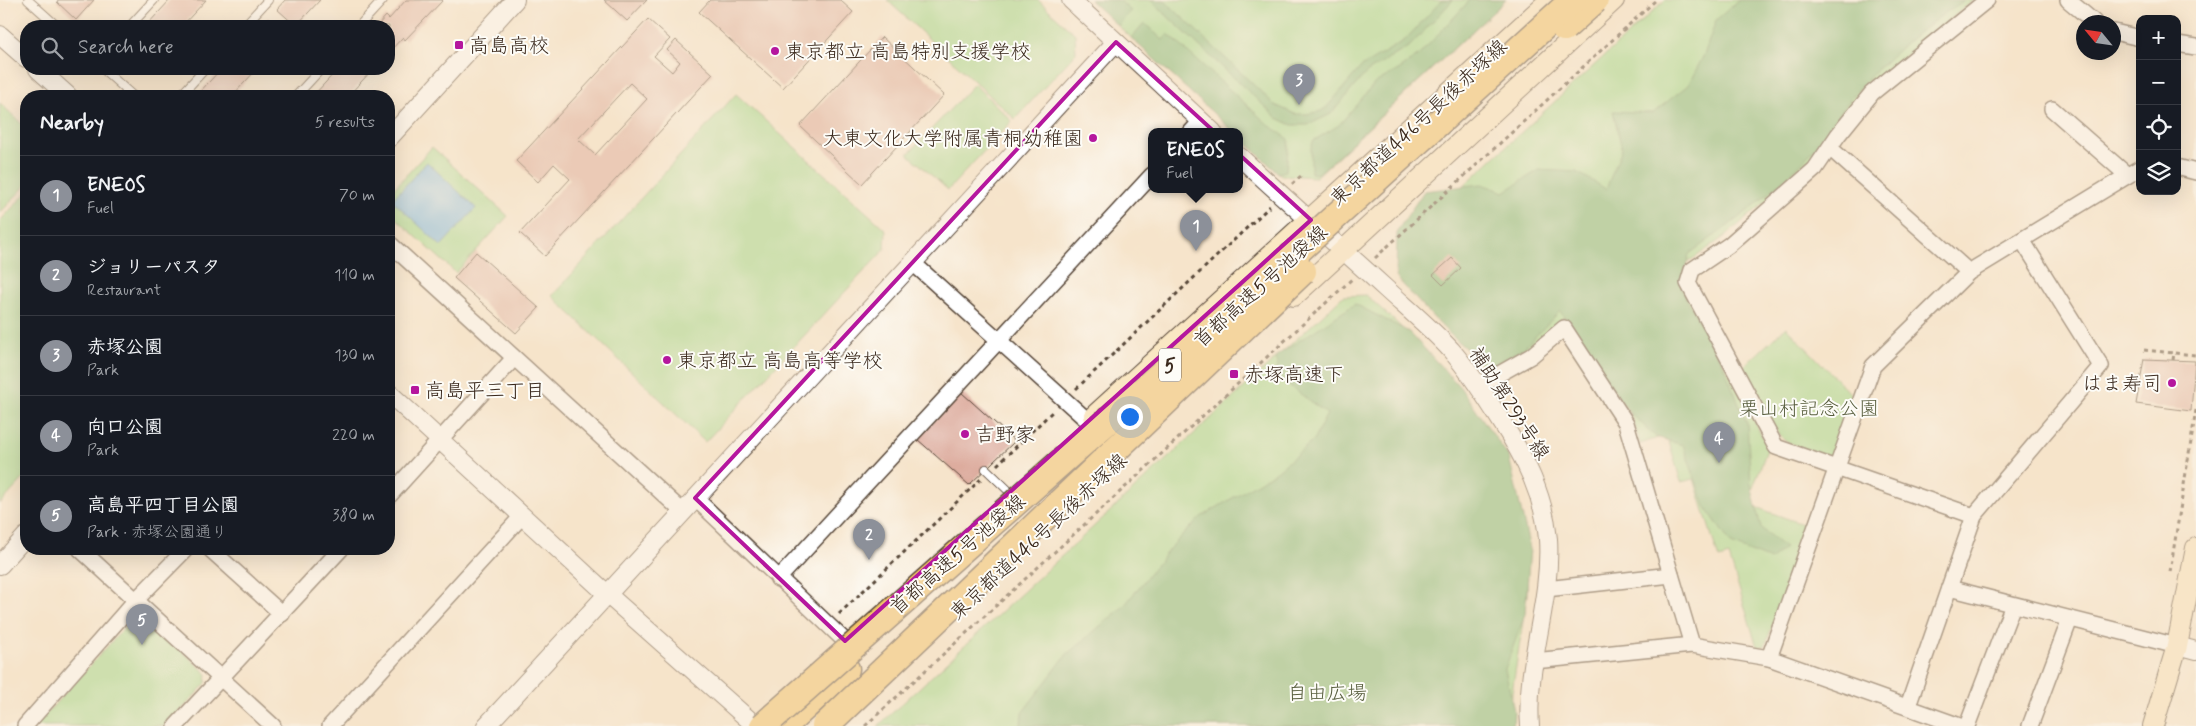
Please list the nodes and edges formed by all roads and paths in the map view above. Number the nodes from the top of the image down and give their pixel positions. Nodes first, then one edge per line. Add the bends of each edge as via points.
1 (154, 0) edge
2 (268, 0) edge
3 (383, 0) edge
4 (515, 0) edge
5 (1070, 0) edge
6 (1550, 0) edge
7 (1573, 0) edge
8 (1595, 0) edge
9 (1614, 0) edge
10 (1656, 0) edge
11 (1987, 0) edge
12 (2068, 0) edge
13 (33, 2) edge
14 (2086, 15) edge
15 (51, 20) edge
16 (136, 20) edge
17 (250, 20) edge
18 (365, 20) edge
19 (2121, 34) edge
20 (0, 35) edge
21 (2136, 37) edge
22 (1116, 42) junction
23 (2181, 45) edge
24 (2196, 47) edge
25 (20, 53) edge
26 (45, 75) edge
27 (110, 75) edge
28 (199, 75) edge
29 (315, 75) edge
30 (61, 90) edge
31 (127, 90) edge
32 (186, 90) edge
33 (302, 90) edge
34 (2052, 109) dead end
35 (1201, 128) edge
36 (395, 131) edge
37 (1830, 148) junction
38 (1243, 160) edge
39 (2181, 168) edge
40 (2134, 171) edge
41 (2196, 172) edge
42 (1148, 179) edge
43 (1311, 220) junction
44 (2022, 240) junction
45 (395, 249) edge
46 (1343, 250) junction
47 (913, 263) junction
48 (1364, 268) junction
49 (1968, 272) junction
50 (1239, 317) junction
51 (1000, 342) junction
52 (2144, 350) dead end
53 (2174, 353) junction
54 (2196, 355) edge
55 (514, 358) junction
56 (2174, 360) dead end
57 (1478, 386) junction
58 (395, 399) edge
59 (2196, 410) edge
60 (1088, 421) junction
61 (439, 440) junction
62 (1837, 468) junction
63 (986, 469) dead end
64 (395, 489) edge
65 (1010, 492) junction
66 (695, 498) junction
67 (683, 512) junction
68 (522, 516) junction
69 (1974, 516) junction
70 (20, 543) edge
71 (2196, 548) edge
72 (86, 555) edge
73 (180, 555) edge
74 (217, 555) edge
75 (336, 555) edge
76 (0, 565) edge
77 (1671, 575) junction
78 (2170, 576) dead end
79 (778, 580) junction
80 (1949, 588) junction
81 (1546, 589) junction
82 (607, 594) junction
83 (135, 601) junction
84 (2013, 604) junction
85 (282, 614) junction
86 (2070, 619) junction
87 (845, 641) junction
88 (1692, 645) junction
89 (2187, 648) edge
90 (1769, 658) junction
91 (1534, 661) junction
92 (219, 678) junction
93 (1908, 706) junction
94 (1924, 720) edge
95 (756, 725) edge
96 (25, 726) edge
97 (176, 726) edge
98 (273, 726) edge
99 (330, 726) edge
100 (486, 726) edge
101 (784, 726) edge
102 (806, 726) edge
103 (825, 726) edge
104 (837, 726) edge
105 (865, 726) edge
106 (1530, 726) edge
107 (1960, 726) edge
108 (1967, 726) edge
109 (2030, 726) edge
110 (2153, 726) edge

1 - 16 lane
2 - 17 lane
3 - 18 lane
4 - 36 street
5 - 22 street
6 - 43 main road, 東京都道446号長後赤塚線
7 - 50 highway, 首都高速5号池袋線 / 5, bridge
8 - 50 highway, 首都高速5号池袋線 / 5, bridge
9 - 46 main road, 東京都道446号長後赤塚線
10 - 48 path
11 - 37 street via 1872,93
12 - 14 street
13 - 15 lane
19 - 21 street
20 - 25 street
22 - 35 street
22 - 47 street
23 - 24 street
26 - 30 street
27 - 31 lane
28 - 32 lane
29 - 33 lane
34 - 40 street
37 - 49 street
37 - 62 street via 1816,169 1729,245 1692,270 1688,283 1776,446
38 - 43 street, 補助第293号線
39 - 41 street
40 - 44 street
42 - 51 street
43 - 46 street, 補助第293号線
43 - 60 main road, 東京都道446号長後赤塚線
44 - 49 street
44 - 69 street via 2101,366
45 - 55 street
46 - 48 street, 補助第293号線
46 - 104 main road, 東京都道446号長後赤塚線
47 - 51 street
47 - 66 street
48 - 57 street, 補助第293号線 via 1452,351
48 - 105 path
49 - 62 street via 1873,366
50 - 95 highway, 首都高速5号池袋線 / 5, bridge
50 - 101 highway, bridge
50 - 102 highway, bridge
50 - 103 highway, 首都高速5号池袋線 / 5, bridge
51 - 60 street
51 - 79 street
52 - 53 path
53 - 54 path
53 - 56 path
55 - 61 street
55 - 67 street
57 - 77 street via 1531,356 1564,328 1626,423
57 - 81 street, 補助第293号線 via 1524,457 1539,494 1548,537
58 - 61 street
59 - 78 path
60 - 65 main road, 東京都道446号長後赤塚線
61 - 64 street
61 - 68 street
62 - 69 street
62 - 90 street
63 - 65 lane
65 - 87 main road, 東京都道446号長後赤塚線
66 - 67 street
66 - 79 street
67 - 82 street
68 - 82 street
68 - 99 street
69 - 80 street
70 - 76 street
71 - 89 main road
72 - 83 street
73 - 83 street
74 - 85 street
75 - 85 street
77 - 81 street
77 - 88 street
79 - 87 street
80 - 84 street
80 - 93 street
81 - 91 street, 補助第293号線
82 - 95 street
82 - 100 street
83 - 92 street
83 - 96 street
84 - 86 street
84 - 108 street
85 - 92 street
86 - 89 street
86 - 109 street
87 - 95 main road, 東京都道446号長後赤塚線
88 - 90 street
88 - 91 street
89 - 110 main road
90 - 93 street
91 - 106 street, 補助第293号線 via 1528,712
92 - 97 street
92 - 98 street
93 - 94 street
94 - 107 street

